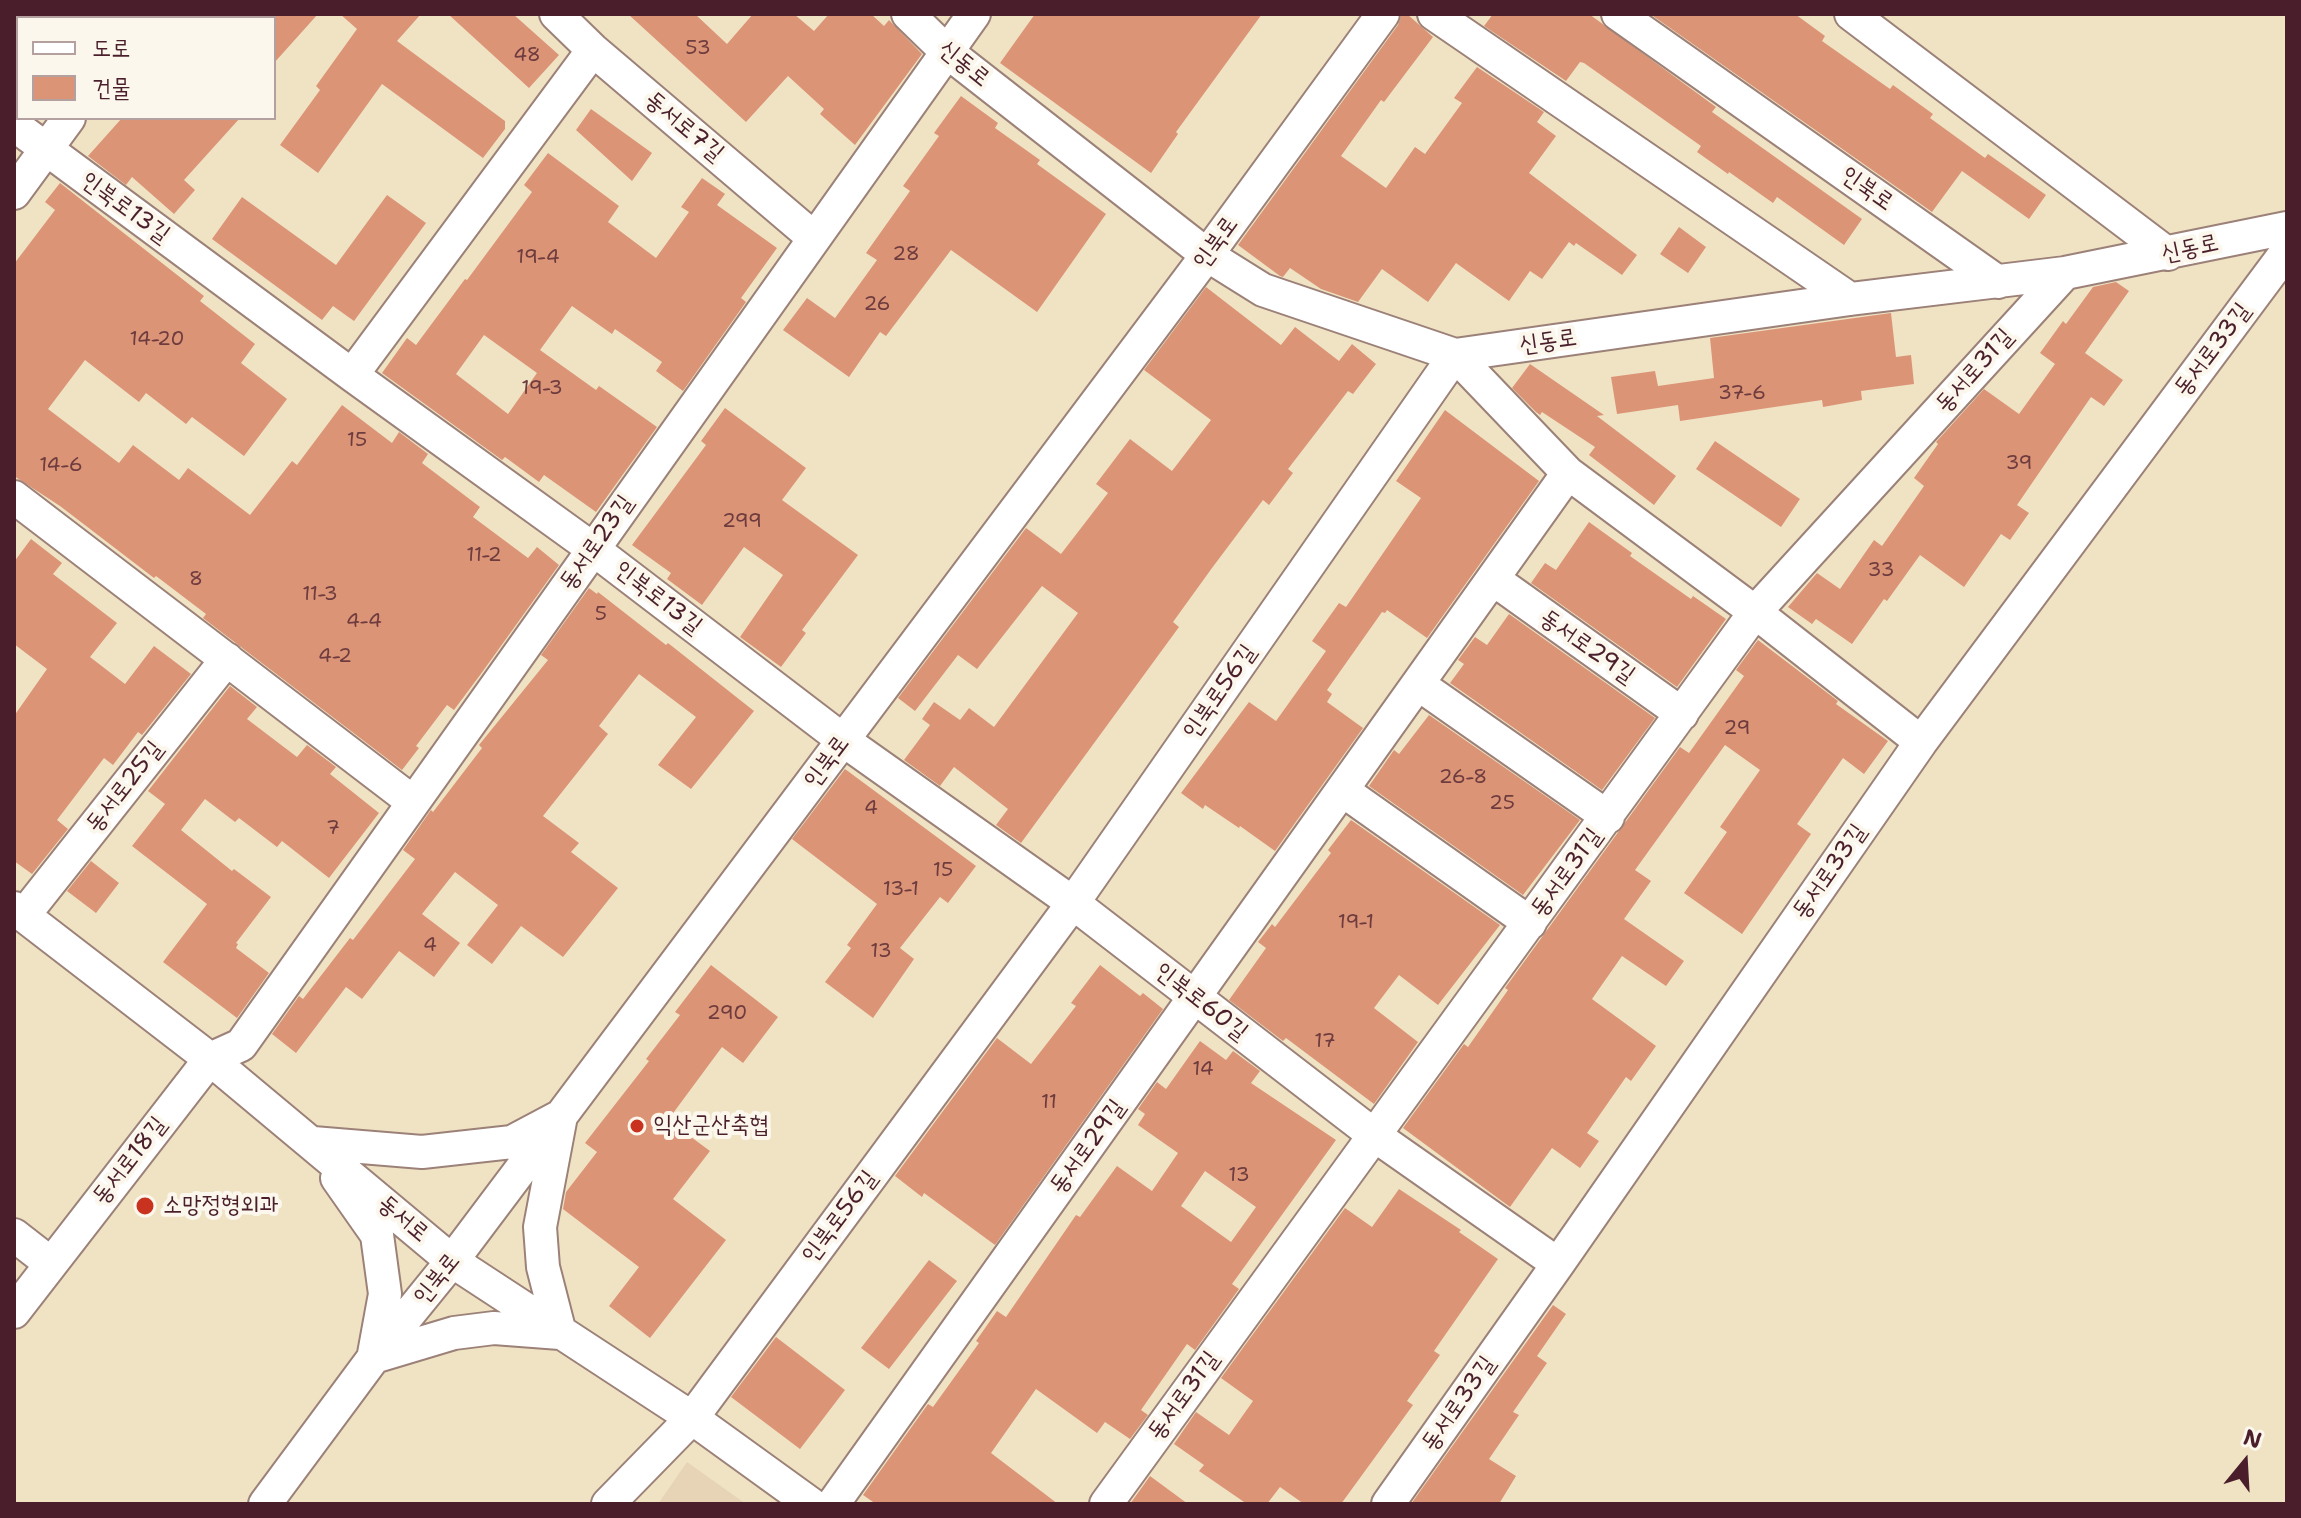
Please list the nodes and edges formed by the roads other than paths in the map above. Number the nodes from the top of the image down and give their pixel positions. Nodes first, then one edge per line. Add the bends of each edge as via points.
1 (556, 14) edge
2 (908, 14) edge
3 (974, 14) edge
4 (1383, 14) edge
5 (1434, 14) edge
6 (1618, 14) edge
7 (1851, 14) edge
8 (593, 50) junction
9 (946, 51) junction
10 (68, 120) edge
11 (14, 125) edge
12 (46, 150) junction
13 (14, 193) edge
14 (2287, 228) edge
15 (814, 238) junction
16 (2287, 251) edge
17 (2168, 254) junction
18 (1207, 255) junction
19 (2065, 273) junction
20 (1998, 282) junction
21 (1850, 299) junction
22 (1455, 355) junction
23 (352, 375) junction
24 (1568, 473) junction
25 (14, 497) edge
26 (593, 549) junction
27 (1493, 579) junction
28 (1755, 612) junction
29 (227, 659) junction
30 (1418, 684) junction
31 (1682, 714) junction
32 (843, 740) junction
33 (1921, 742) junction
34 (1342, 790) junction
35 (413, 802) junction
36 (1608, 817) junction
37 (1073, 903) junction
38 (19, 911) edge
39 (1530, 923) junction
40 (1194, 997) junction
41 (210, 1059) junction
42 (561, 1116) junction
43 (1374, 1135) junction
44 (313, 1143) junction
45 (14, 1235) edge
46 (452, 1261) junction
47 (50, 1263) junction
48 (1558, 1264) junction
49 (14, 1312) edge
50 (560, 1333) junction
51 (374, 1357) junction
52 (692, 1418) junction
53 (265, 1504) edge
54 (608, 1504) edge
55 (811, 1504) edge
56 (833, 1504) edge
57 (1106, 1504) edge
58 (1388, 1504) edge

1 - 8 street, 동서로7길
2 - 9 street, 신동로
3 - 9 street, 동서로23길
4 - 18 street, 인북로
5 - 21 street
6 - 20 street, 인북로
7 - 17 street
8 - 15 street, 동서로7길
8 - 23 street
9 - 15 street, 동서로23길
9 - 18 street, 신동로
10 - 12 street
11 - 12 street, 인북로13길
12 - 13 street
12 - 23 street, 인북로13길
14 - 17 street, 신동로
15 - 26 street, 동서로23길
16 - 33 street, 동서로33길
17 - 19 street, 신동로
18 - 22 street, 신동로 via 1263,290
18 - 32 street, 인북로
19 - 20 street, 신동로
19 - 28 street, 동서로31길
20 - 21 street, 신동로
21 - 22 street, 신동로
22 - 24 street
22 - 37 street, 인북로56길
23 - 26 street, 인북로13길
24 - 27 street, 동서로29길
24 - 28 street
25 - 29 street
26 - 32 street, 인북로13길
26 - 35 street, 동서로23길
27 - 30 street, 동서로29길
27 - 31 street, 동서로29길
28 - 31 street, 동서로31길
28 - 33 street
29 - 35 street
29 - 38 street, 동서로25길
30 - 34 street, 동서로29길
30 - 36 street
31 - 36 street, 동서로31길
32 - 37 street, 인북로60길
32 - 42 street, 인북로
33 - 48 street, 동서로33길
34 - 39 street
34 - 40 street, 동서로29길
35 - 41 street, 동서로23길 via 241,1045
36 - 39 street, 동서로31길
37 - 40 street, 인북로60길
37 - 52 street, 인북로56길
38 - 41 street, 동서로
39 - 43 street, 동서로31길
40 - 43 street, 인북로60길
40 - 56 street, 동서로29길
41 - 44 street, 동서로
41 - 47 street, 동서로18길
42 - 44 street via 512,1142 452,1149 422,1152
42 - 46 street, 인북로
42 - 50 street via 540,1227 543,1267
43 - 48 street, 인북로60길
43 - 57 street, 동서로31길
44 - 46 street, 동서로
44 - 51 street via 377,1235 385,1294
45 - 47 street
46 - 50 street, 동서로
46 - 51 street, 인북로
47 - 49 street, 동서로18길
48 - 58 street, 동서로33길
50 - 51 street via 494,1328 454,1333
50 - 52 street, 동서로
51 - 53 street, 인북로
52 - 54 street, 인북로56길
52 - 55 street, 동서로

